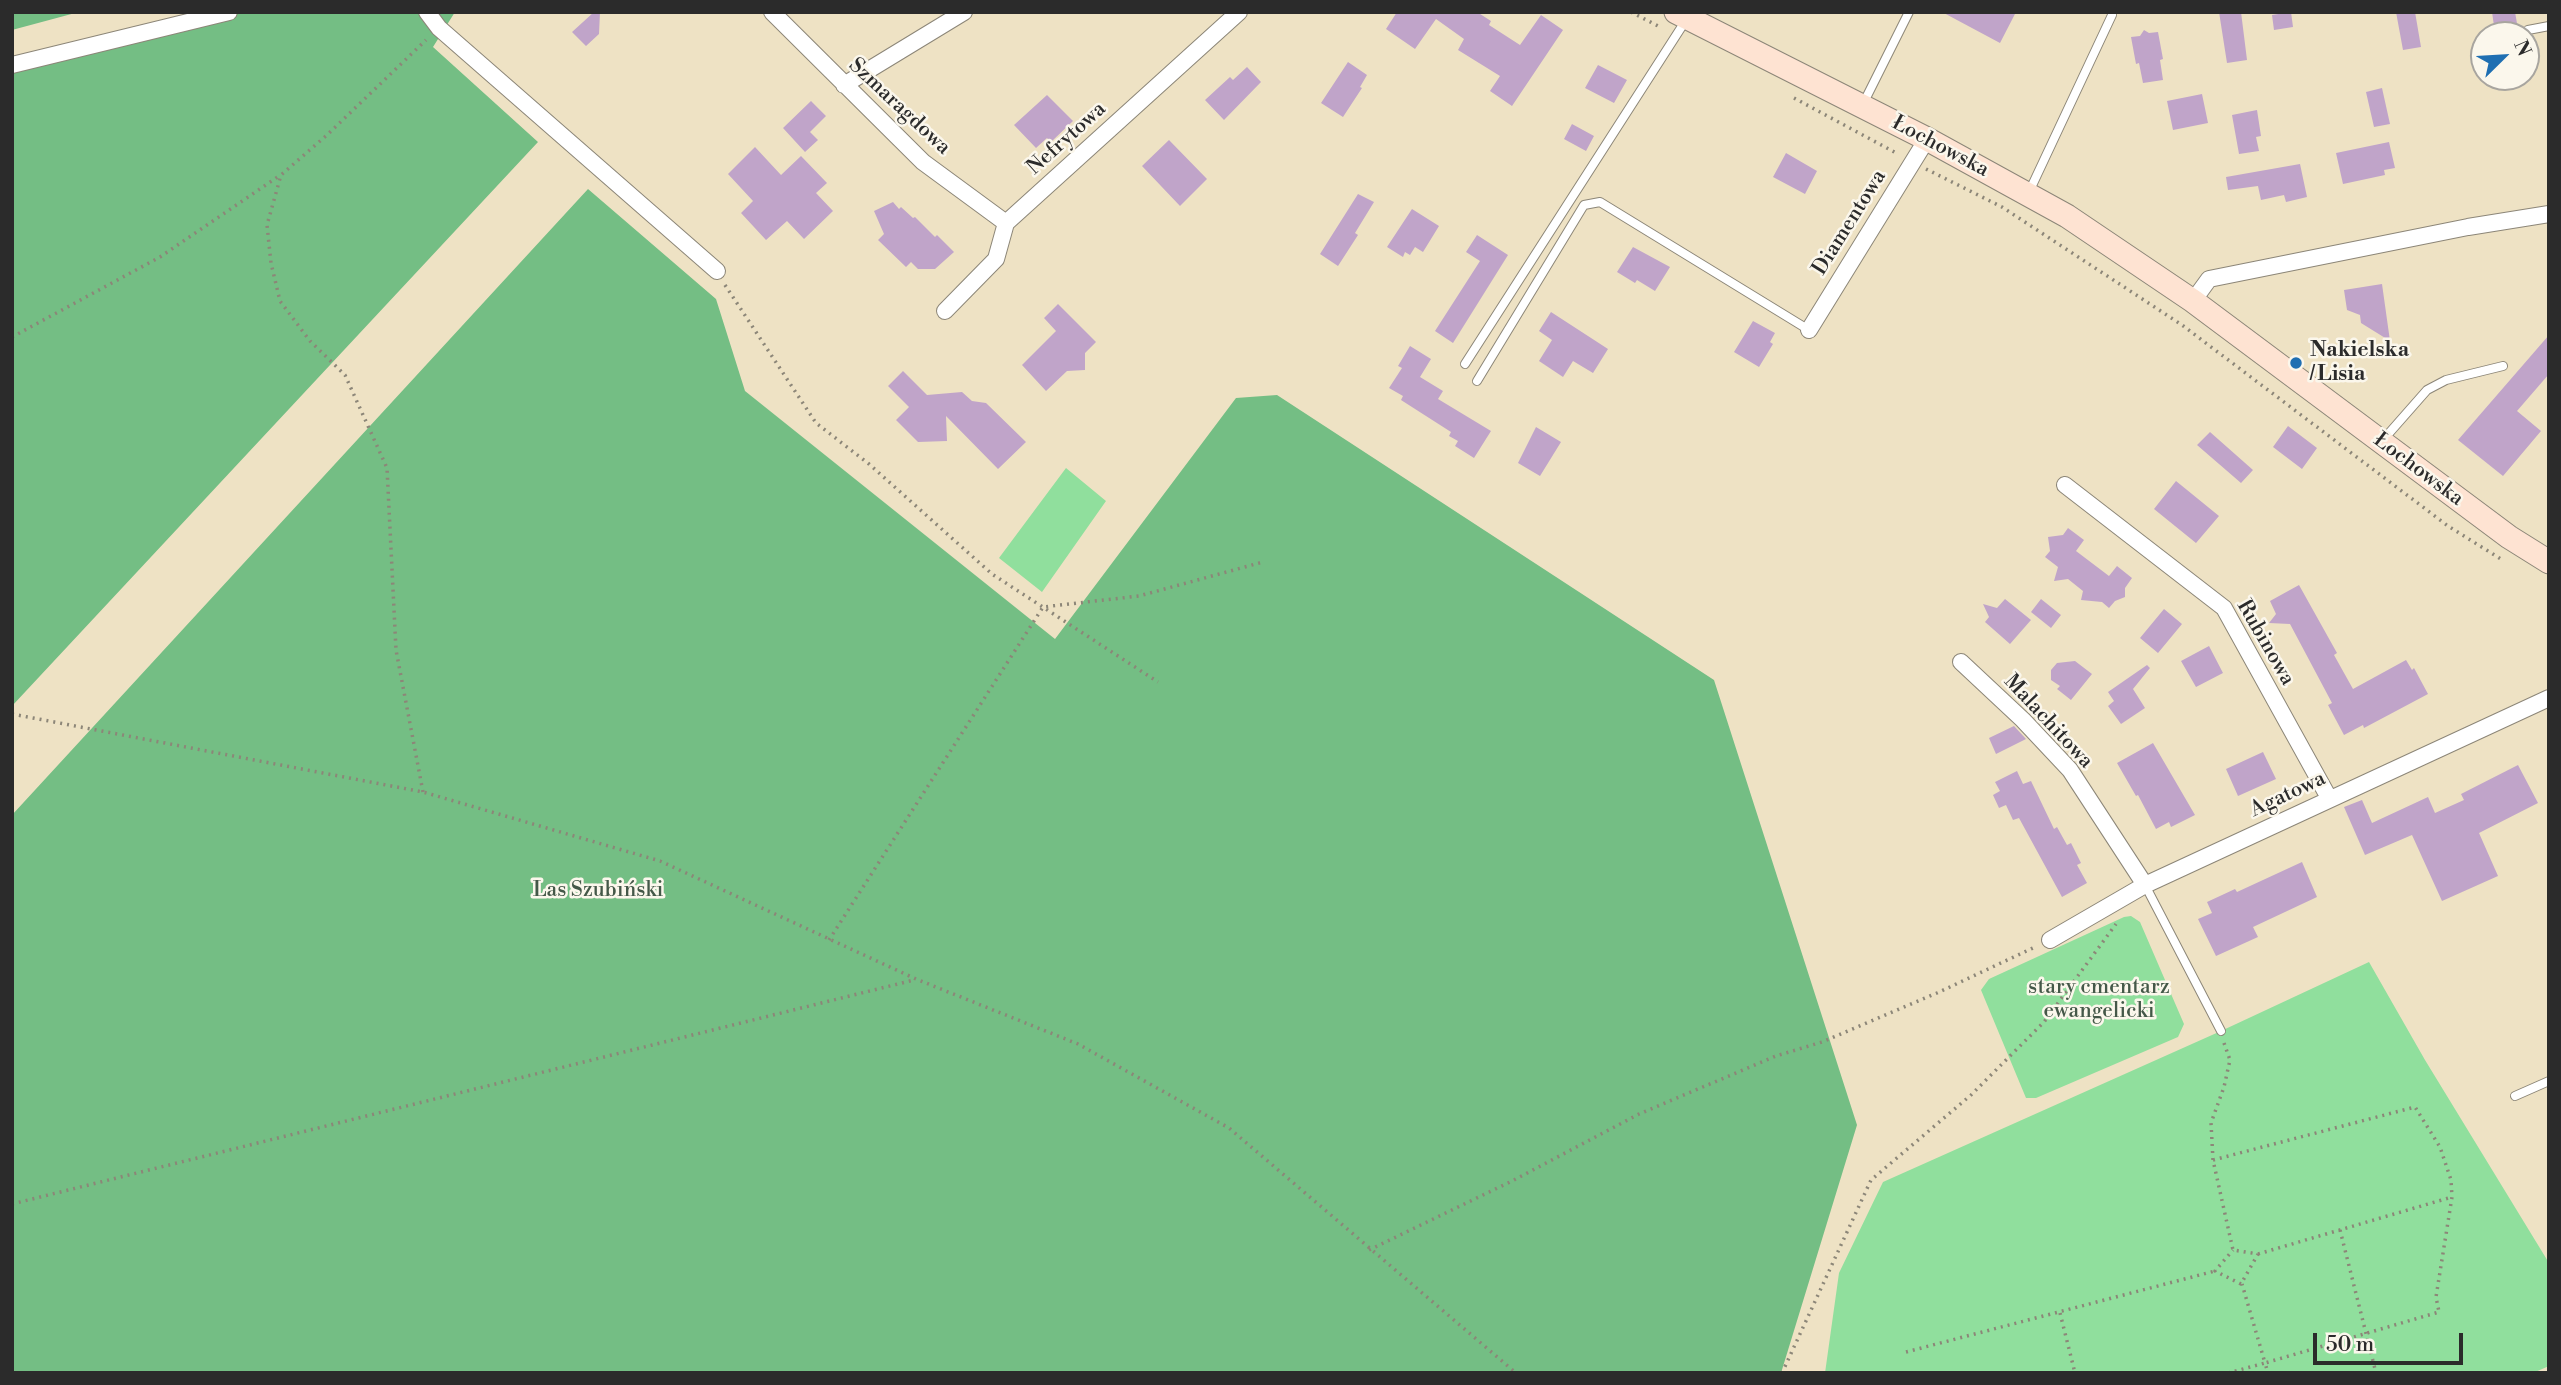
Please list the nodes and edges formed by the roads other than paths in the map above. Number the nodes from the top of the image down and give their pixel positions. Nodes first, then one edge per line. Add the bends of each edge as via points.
1 (229, 12) edge
2 (427, 12) edge
3 (772, 12) edge
4 (964, 12) edge
5 (1239, 12) edge
6 (1909, 12) edge
7 (2112, 15) dead end
8 (1680, 21) edge
9 (12, 65) edge
10 (844, 85) junction
11 (1862, 106) junction
12 (1927, 139) junction
13 (2028, 195) junction
14 (2549, 214) edge
15 (1006, 223) junction
16 (717, 271) road end
17 (2193, 301) junction
18 (945, 311) dead end
19 (1809, 330) joint
20 (1465, 364) dead end
21 (2503, 366) dead end
22 (1477, 381) dead end
23 (2381, 442) junction
24 (2065, 485) dead end
25 (2509, 537) junction
26 (2549, 547) edge
27 (2549, 562) edge
28 (1961, 663) dead end
29 (2549, 698) edge
30 (2329, 798) junction
31 (2145, 885) junction
32 (2050, 940) road end
33 (2221, 1031) road end
34 (2549, 1081) edge
35 (2515, 1096) dead end

1 - 9 street
2 - 16 street via 439,28
3 - 10 street, Szmaragdowa
4 - 10 street
5 - 15 street, Nefrytowa
6 - 11 lane
7 - 13 lane
8 - 11 main road, Łochowska
8 - 20 lane
10 - 15 street, Szmaragdowa via 923,162
11 - 12 main road, Łochowska
12 - 13 main road, Łochowska
12 - 19 street, Diamentowa
13 - 17 main road, Łochowska
14 - 17 street via 2209,279
15 - 18 street via 996,260
17 - 23 main road, Łochowska
19 - 22 lane via 1600,202 1584,205
21 - 23 lane via 2446,380 2427,390
23 - 25 main road, Łochowska
24 - 30 street, Rubinowa via 2224,608
25 - 26 main road, Łochowska
25 - 27 main road, Łochowska
28 - 31 street, Malachitowa via 2070,770
29 - 30 street, Agatowa
30 - 31 street, Agatowa
31 - 32 street, Agatowa
31 - 33 lane
34 - 35 lane

